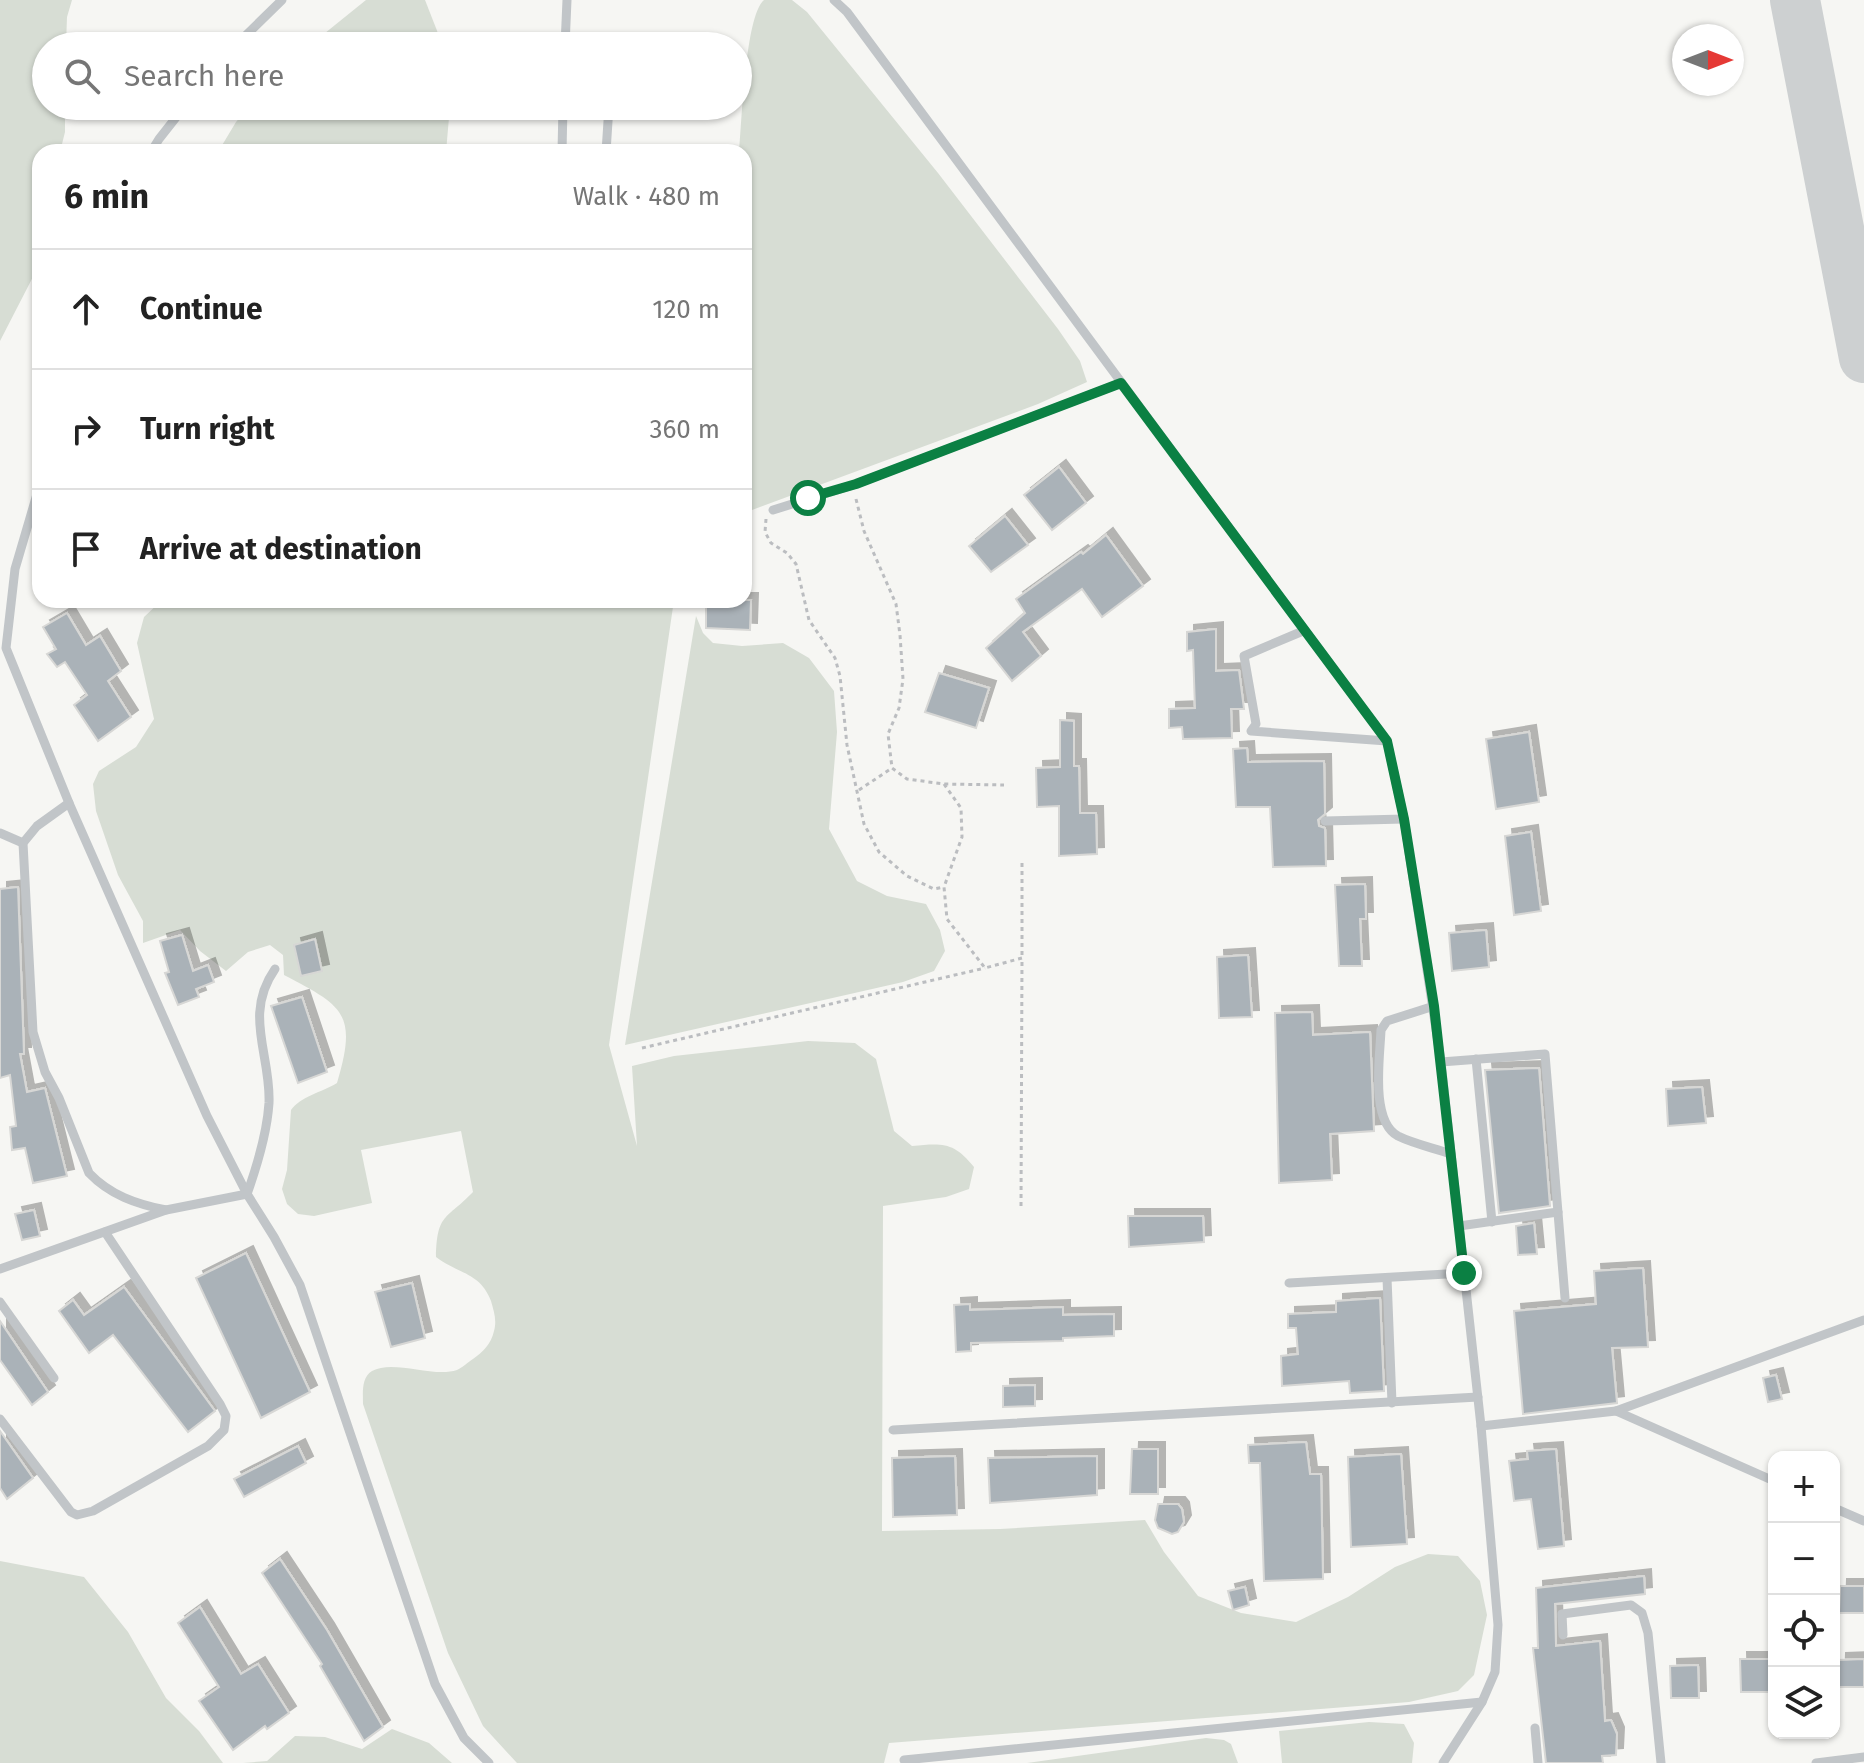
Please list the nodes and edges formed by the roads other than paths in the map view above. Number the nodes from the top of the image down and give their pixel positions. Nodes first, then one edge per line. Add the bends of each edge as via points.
1 (282, 0) edge
2 (567, 0) edge
3 (834, 0) edge
4 (848, 0) edge
5 (847, 12) junction
6 (249, 32) edge
7 (566, 32) edge
8 (175, 120) edge
9 (563, 120) edge
10 (608, 120) edge
11 (157, 144) edge
12 (562, 144) edge
13 (607, 144) edge
14 (1121, 383) junction
15 (773, 510) road end
16 (32, 511) edge
17 (1303, 631) junction
18 (1387, 741) junction
19 (69, 803) junction
20 (1404, 819) junction
21 (1325, 821) dead end
22 (0, 833) edge
23 (23, 843) junction
24 (275, 969) dead end
25 (1434, 1006) junction
26 (1476, 1059) junction
27 (1441, 1062) junction
28 (1451, 1154) junction
29 (247, 1194) junction
30 (166, 1210) junction
31 (1558, 1212) junction
32 (1492, 1222) junction
33 (1459, 1226) junction
34 (105, 1232) junction
35 (0, 1269) edge
36 (1464, 1273) junction
37 (1387, 1278) junction
38 (1289, 1283) dead end
39 (1565, 1298) dead end
40 (0, 1302) edge
41 (1864, 1320) edge
42 (54, 1378) dead end
43 (1478, 1397) junction
44 (1392, 1403) junction
45 (1616, 1411) junction
46 (0, 1419) edge
47 (1481, 1426) junction
48 (893, 1430) dead end
49 (1768, 1478) edge
50 (1840, 1511) edge
51 (1864, 1521) edge
52 (1563, 1635) dead end
53 (1482, 1702) junction
54 (1535, 1728) dead end
55 (1864, 1757) edge
56 (904, 1760) dead end
57 (489, 1763) edge
58 (1443, 1763) edge
59 (1538, 1763) edge
60 (1661, 1763) edge
61 (1816, 1763) edge

1 - 6 lane
2 - 7 lane
3 - 5 lane
4 - 5 lane
5 - 14 lane
8 - 11 lane
9 - 12 lane
10 - 13 lane
14 - 15 lane via 856,484
14 - 17 lane
16 - 19 lane via 15,569 6,648
17 - 18 lane
17 - 18 lane via 1244,656 1256,724 1251,731
18 - 20 lane
19 - 23 lane
19 - 29 lane via 207,1116
20 - 21 lane
20 - 25 lane
22 - 23 lane
23 - 30 lane via 33,1032 45,1072 89,1173 104,1188
24 - 29 lane via 266,981 258,1018 269,1106
25 - 27 lane
25 - 28 lane via 1387,1021 1381,1030 1380,1110 1398,1136
26 - 27 lane
26 - 31 lane via 1545,1054
26 - 32 lane
27 - 28 lane
28 - 33 lane
29 - 30 lane
29 - 57 lane via 300,1285 435,1684 464,1738
30 - 34 lane
31 - 32 lane
31 - 39 lane
32 - 33 lane
33 - 36 lane
34 - 35 lane
34 - 46 lane via 220,1404 226,1416 224,1430 195,1453 77,1515
36 - 37 lane
36 - 43 lane
37 - 38 lane
37 - 44 lane
40 - 42 lane
41 - 45 lane
43 - 44 lane
43 - 47 lane
44 - 48 lane
45 - 47 lane
45 - 49 lane
47 - 53 lane via 1498,1625 1495,1672
50 - 51 lane
52 - 60 lane via 1562,1614 1631,1605 1642,1613
53 - 56 lane
53 - 58 lane
54 - 59 lane
55 - 61 lane

